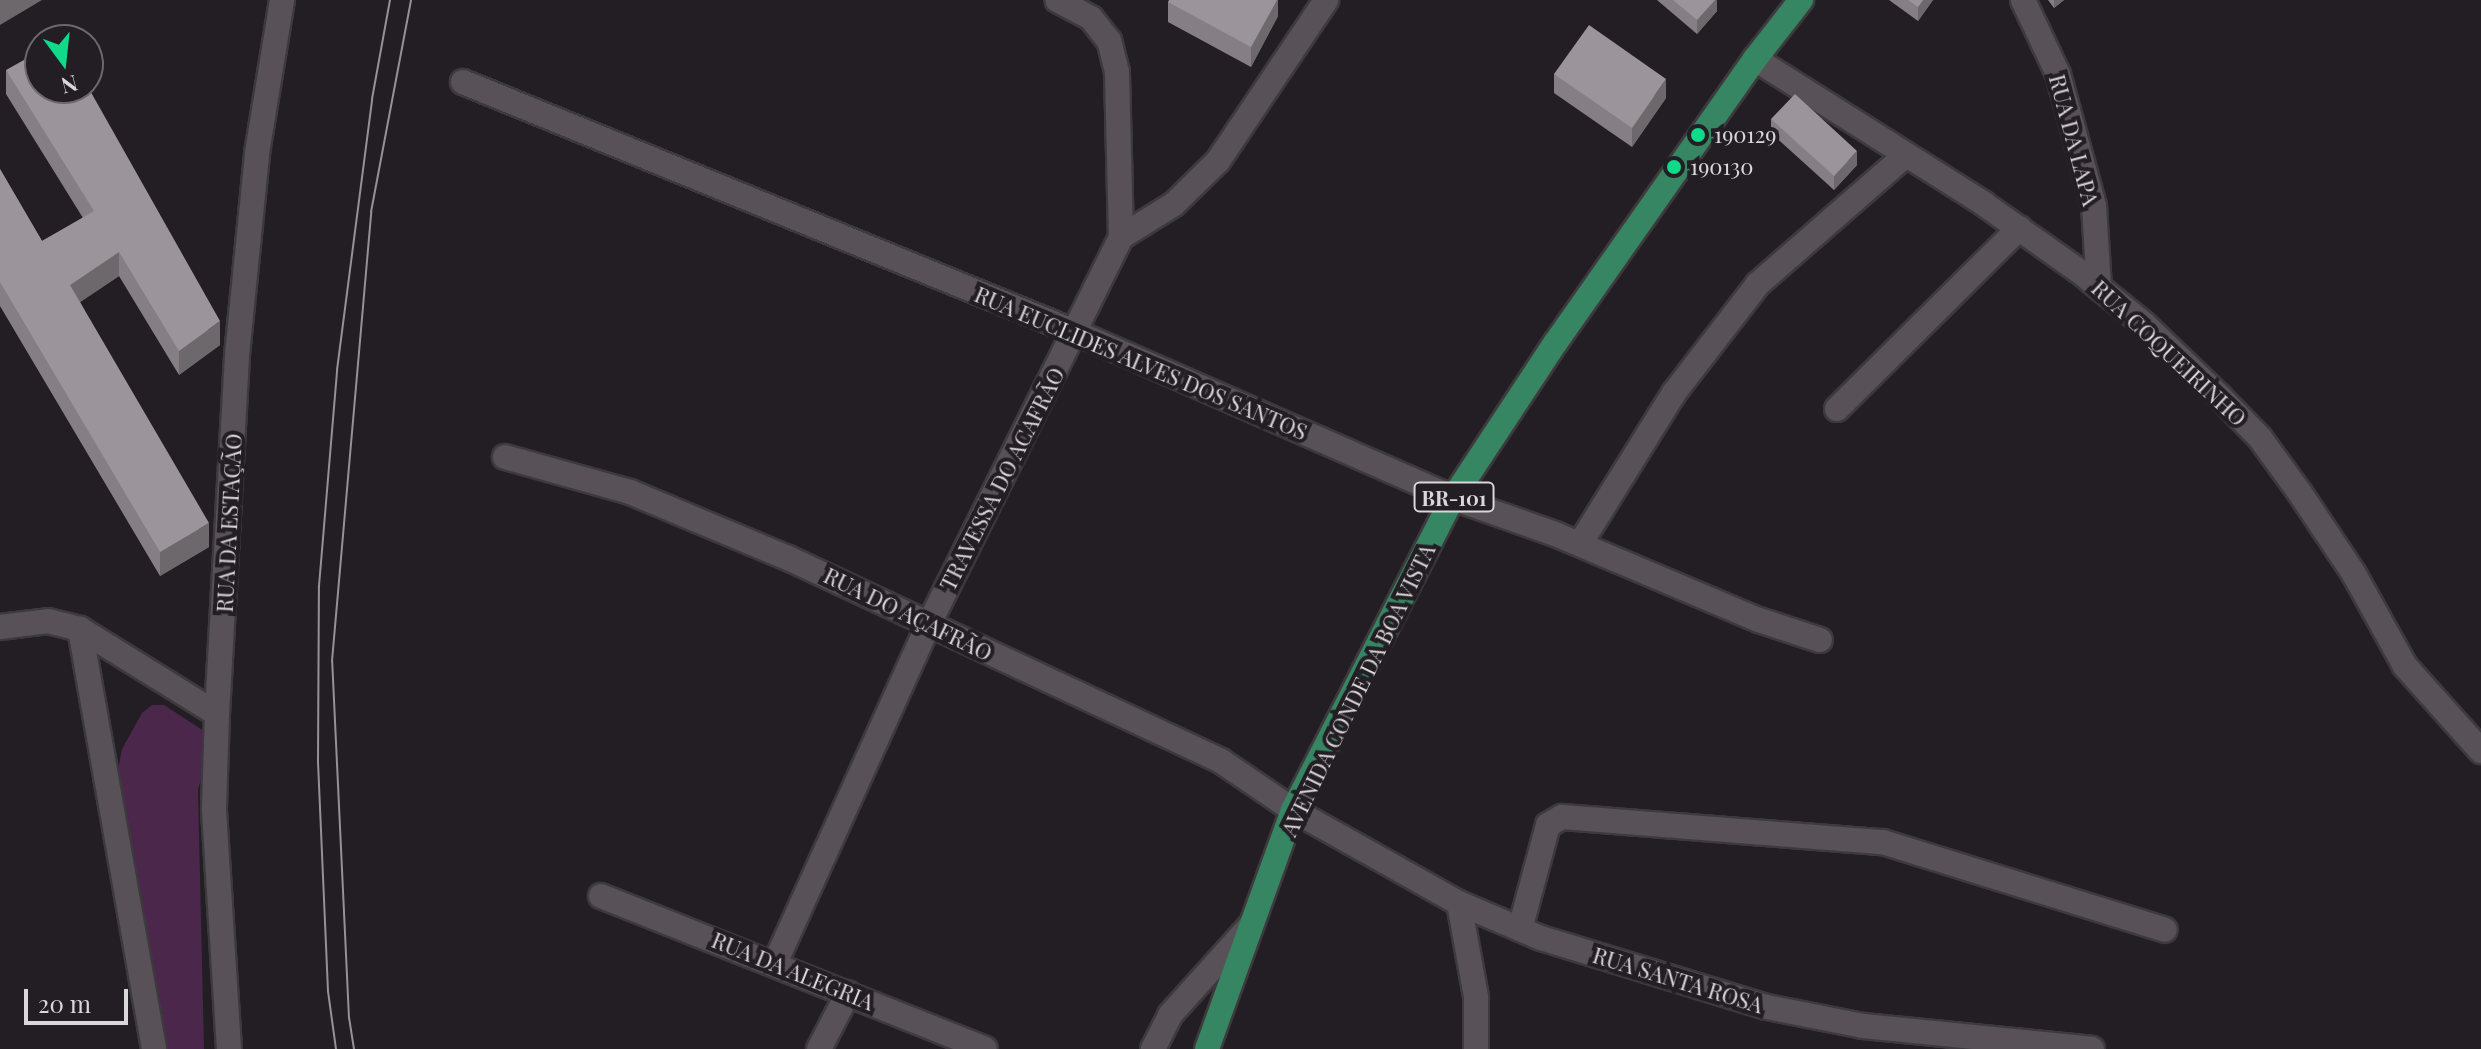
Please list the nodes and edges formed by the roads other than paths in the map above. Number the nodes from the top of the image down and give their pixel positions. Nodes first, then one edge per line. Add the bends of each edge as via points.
1 (282, 0) edge
2 (1057, 0) edge
3 (1326, 0) edge
4 (1801, 0) edge
5 (2023, 0) edge
6 (1755, 59) junction
7 (463, 82) dead end
8 (1906, 155) junction
9 (2019, 228) junction
10 (1121, 237) junction
11 (2099, 287) junction
12 (1075, 332) junction
13 (1837, 409) dead end
14 (505, 457) dead end
15 (1453, 498) junction
16 (1580, 544) junction
17 (929, 624) junction
18 (0, 627) edge
19 (80, 629) junction
20 (1820, 640) dead end
21 (217, 714) junction
22 (2481, 751) edge
23 (1293, 810) junction
24 (601, 896) dead end
25 (1459, 903) junction
26 (1254, 923) junction
27 (1520, 929) junction
28 (2165, 930) dead end
29 (775, 963) junction
30 (848, 993) junction
31 (154, 1049) edge
32 (229, 1049) edge
33 (819, 1049) edge
34 (985, 1049) edge
35 (1153, 1049) edge
36 (1207, 1049) edge
37 (1476, 1049) edge
38 (2092, 1049) edge

1 - 21 street, RUA DA ESTAÇÃO via 257,153 240,324
2 - 10 street, TRAVESSA DO ACAFRÃO via 1091,18 1109,41 1117,72
3 - 10 street via 1218,161 1174,204
4 - 6 main road, AVENIDA CONDE DA BOA VISTA / BR-101
5 - 11 street, RUA DA LAPA via 2058,74 2094,206
6 - 8 street, RUA COQUEIRINHO
6 - 15 main road, AVENIDA CONDE DA BOA VISTA / BR-101
7 - 12 street, RUA EUCLIDES ALVES DOS SANTOS
8 - 9 street, RUA COQUEIRINHO
8 - 16 street via 1758,284 1674,393
9 - 11 street, RUA COQUEIRINHO
9 - 13 street
10 - 12 street, TRAVESSA DO ACAFRÃO
11 - 22 street, RUA COQUEIRINHO via 2260,438 2354,574 2405,666
12 - 15 street, RUA EUCLIDES ALVES DOS SANTOS
12 - 17 street, TRAVESSA DO ACAFRÃO
14 - 17 street, RUA DO AÇAFRÃO via 630,492 711,523
15 - 16 street, RUA EUCLIDES ALVES DOS SANTOS
15 - 23 main road, AVENIDA CONDE DA BOA VISTA / BR-101
16 - 20 street, RUA EUCLIDES ALVES DOS SANTOS via 1759,620
17 - 23 street, RUA DO AÇAFRÃO via 1221,761
17 - 29 street, TRAVESSA DO ACAFRÃO
18 - 19 street via 48,621
19 - 21 street
19 - 31 street
21 - 32 street, RUA DA ESTAÇÃO via 214,808
23 - 25 street, RUA SANTA ROSA
23 - 26 main road, AVENIDA CONDE DA BOA VISTA / BR-101
24 - 29 street, RUA DA ALEGRIA
25 - 27 street, RUA SANTA ROSA
25 - 37 street via 1476,997
26 - 35 street via 1170,1015
26 - 36 main road, AVENIDA CONDE DA BOA VISTA / BR-101
27 - 28 street via 1548,825 1562,817 1883,842
27 - 38 street, RUA SANTA ROSA via 1767,1007 1863,1026
29 - 30 street, RUA DA ALEGRIA
30 - 33 street
30 - 34 street, RUA DA ALEGRIA

